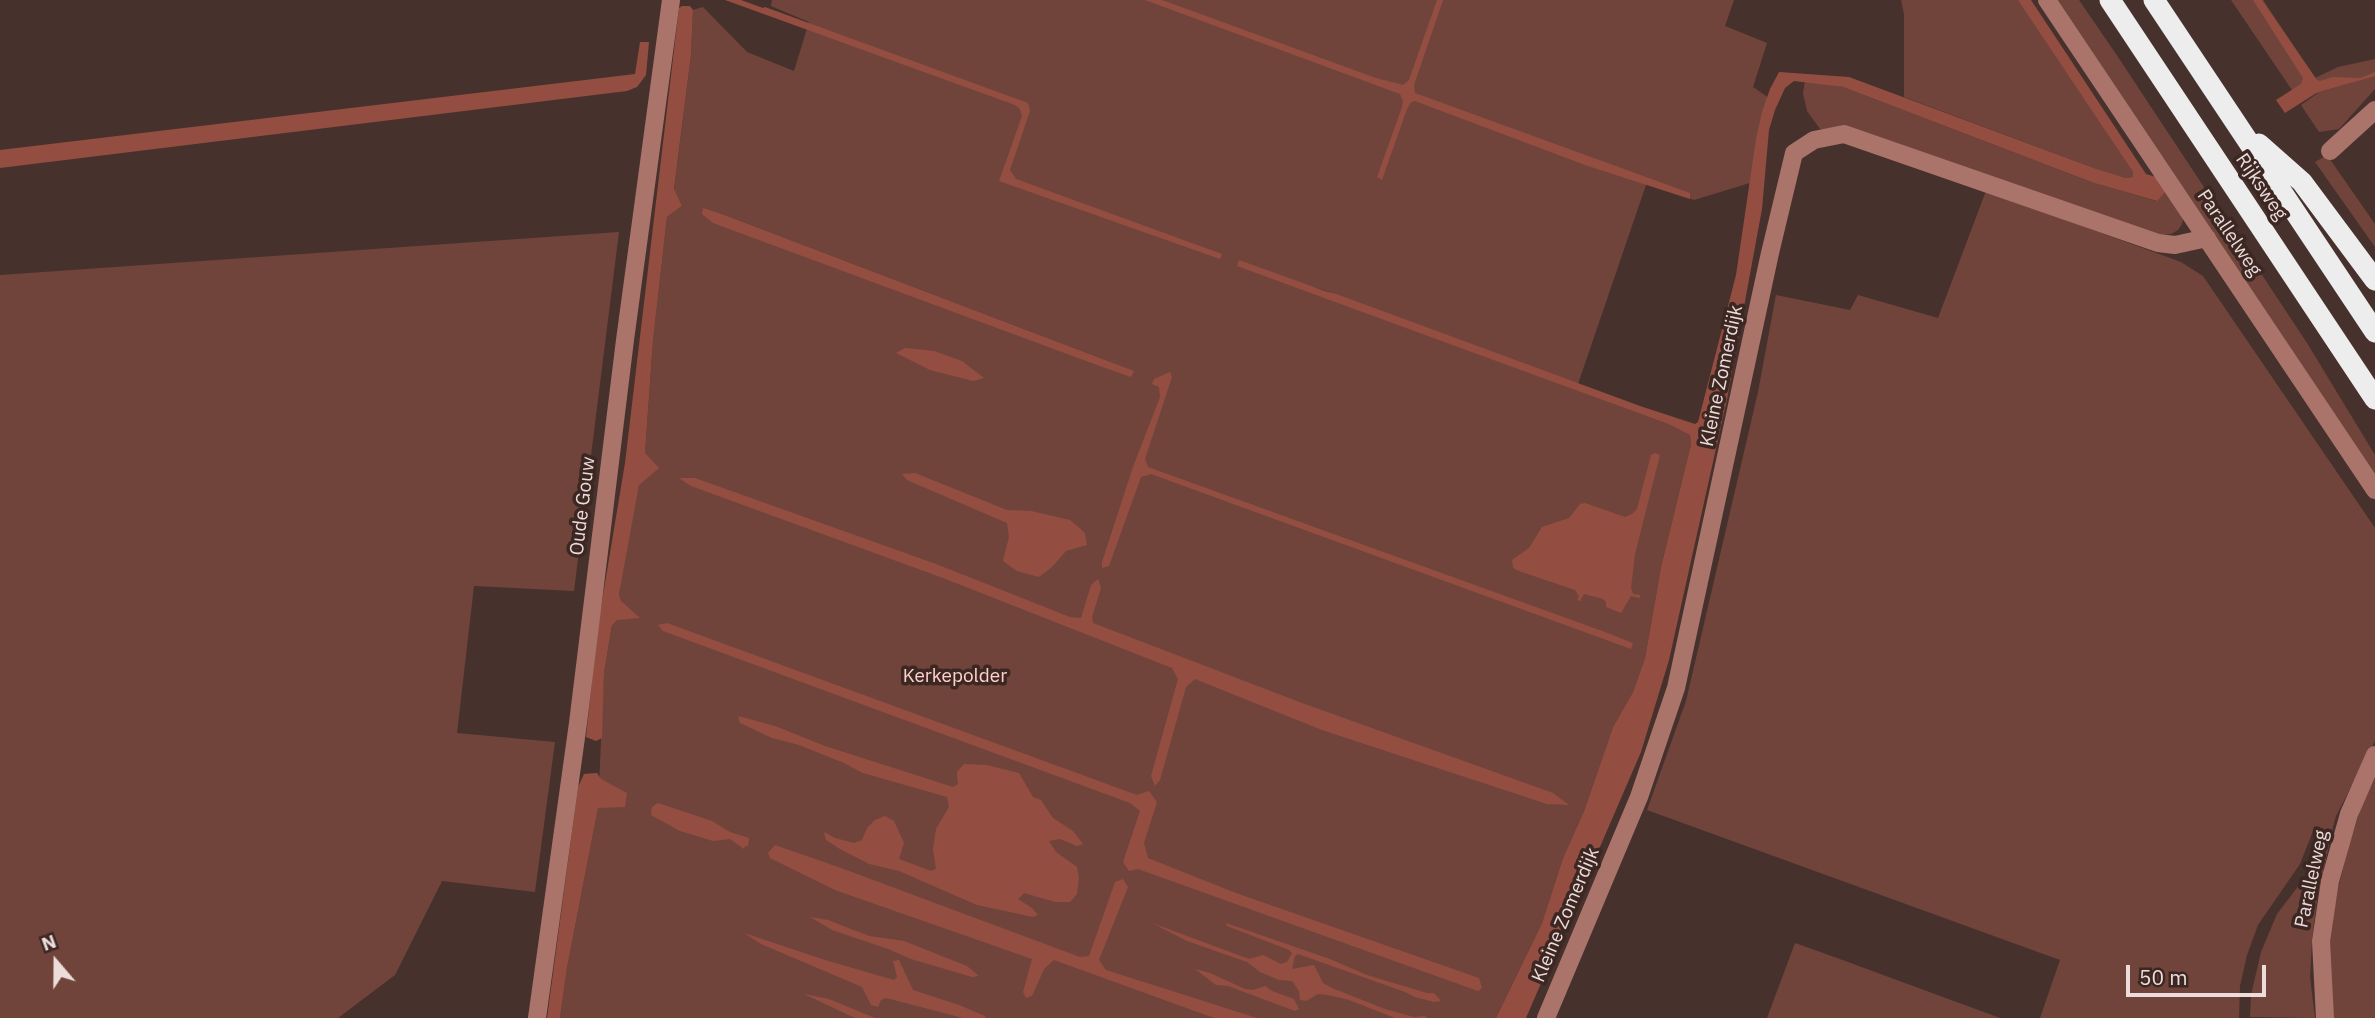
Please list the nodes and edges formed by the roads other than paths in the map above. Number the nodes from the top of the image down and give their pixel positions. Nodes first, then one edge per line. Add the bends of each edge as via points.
1 (671, 0) edge
2 (2047, 0) edge
3 (2110, 0) edge
4 (2154, 0) edge
5 (2375, 110) edge
6 (2239, 127) junction
7 (2330, 151) dead end
8 (2207, 238) junction
9 (2375, 280) edge
10 (2375, 332) edge
11 (2375, 399) edge
12 (2375, 490) edge
13 (2375, 755) edge
14 (537, 1018) edge
15 (1545, 1018) edge
16 (2325, 1018) edge

1 - 14 street, Oude Gouw
2 - 8 street, Parallelweg
3 - 11 highway, Rijksweg
4 - 6 highway, Rijksweg
5 - 7 street
6 - 9 highway via 2302,182
6 - 10 highway, Rijksweg
8 - 12 street, Parallelweg
8 - 15 street, Kleine Zomerdijk via 2183,244 2158,243 1844,134 1814,140 1794,153 1676,688 1639,797
13 - 16 street, Parallelweg via 2349,814 2330,881 2320,941

